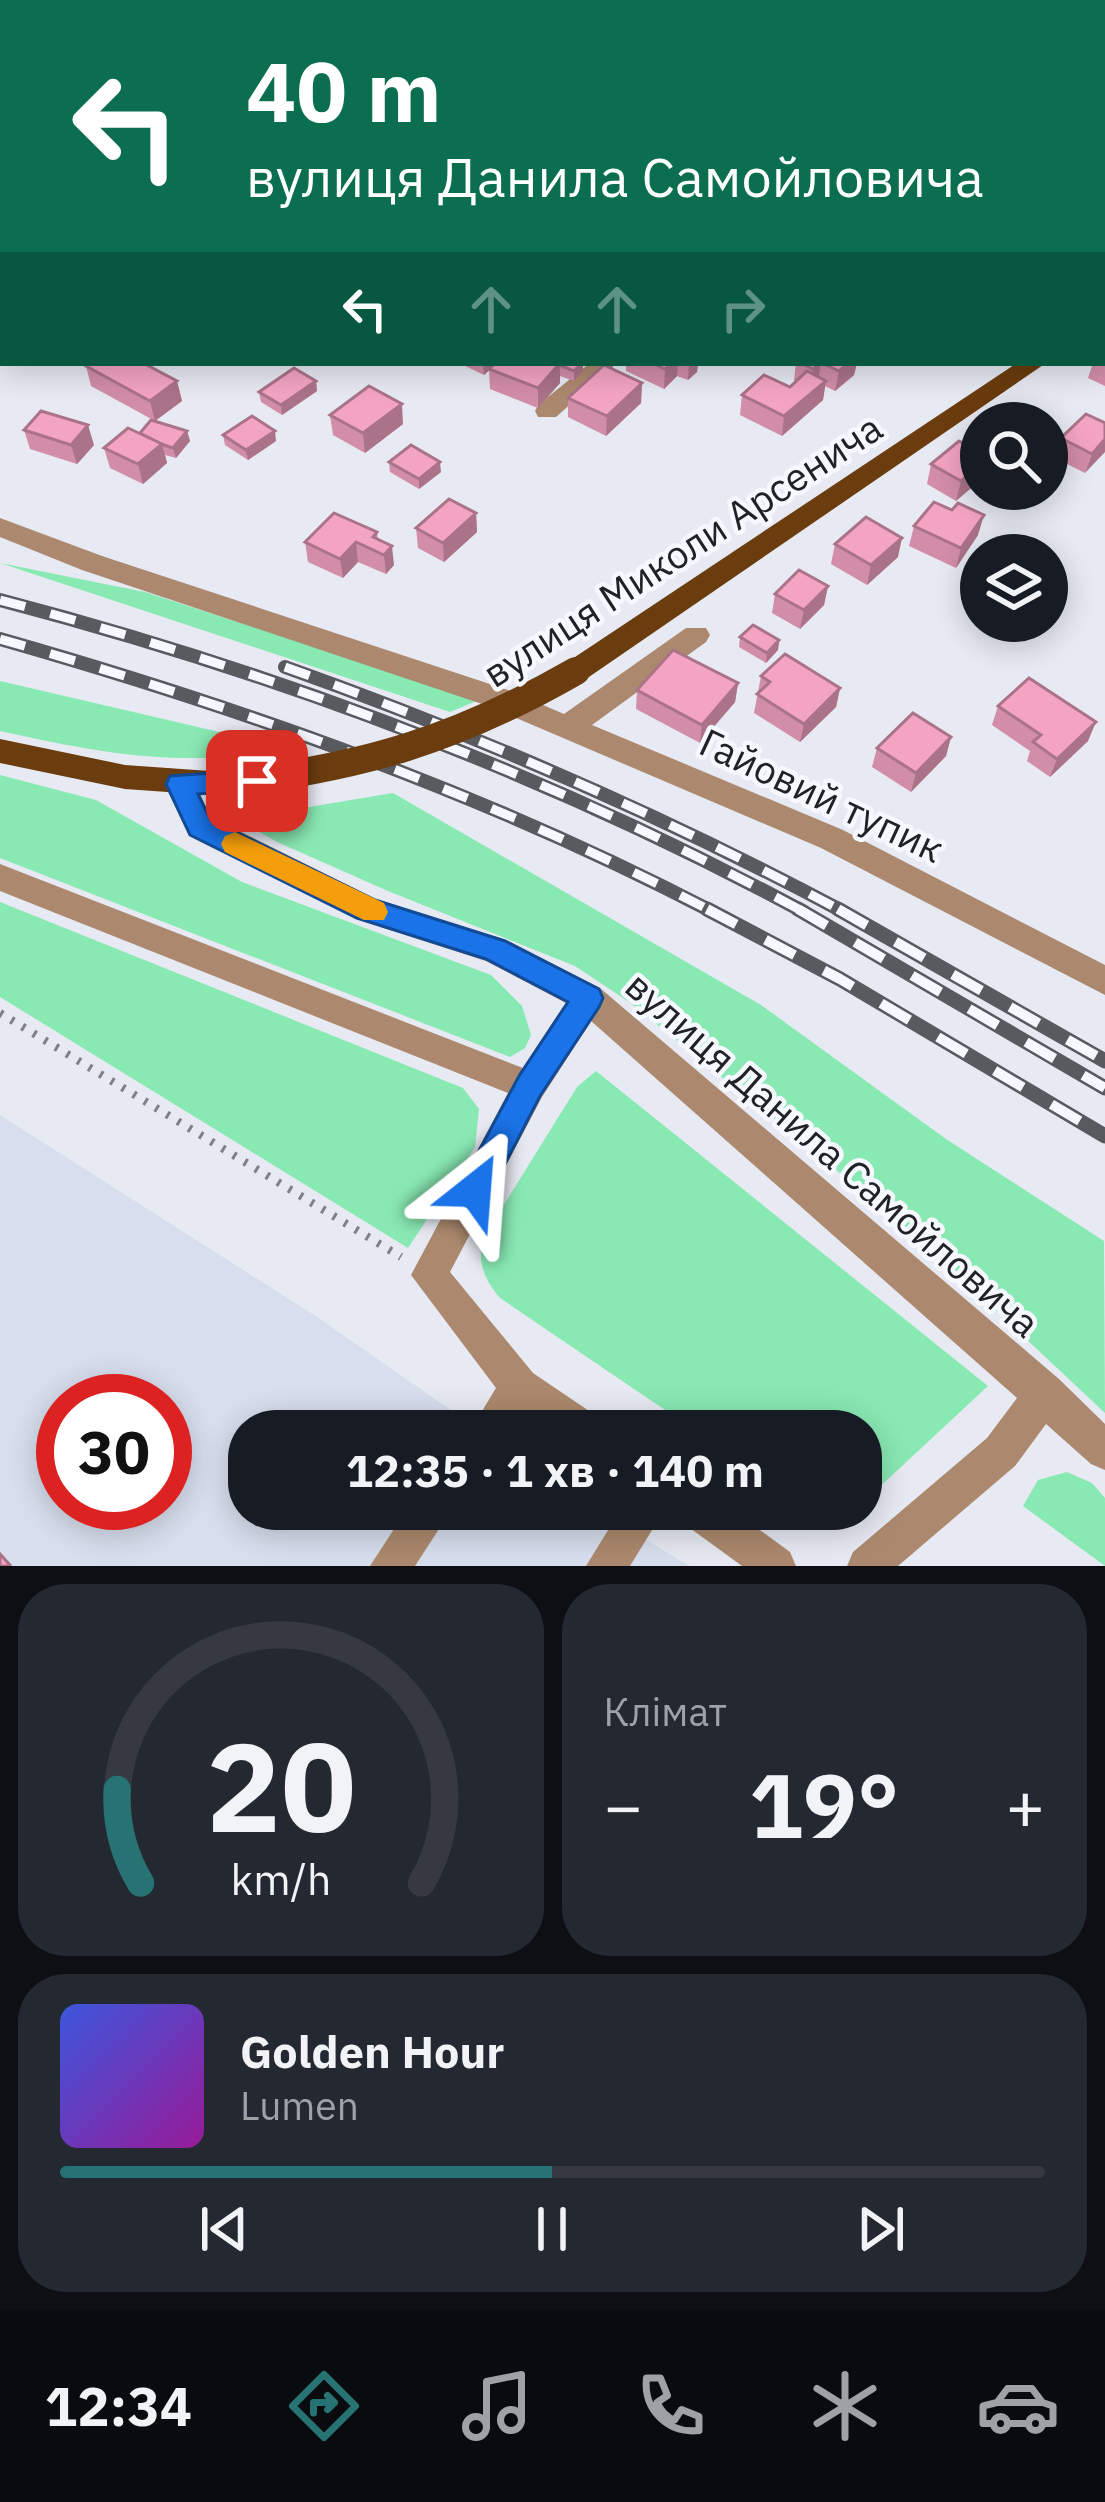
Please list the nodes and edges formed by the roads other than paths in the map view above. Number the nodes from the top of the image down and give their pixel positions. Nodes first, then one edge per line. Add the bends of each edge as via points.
1 (601, 366) edge
2 (1030, 366) edge
3 (547, 411) dead end
4 (0, 527) edge
5 (696, 635) dead end
6 (566, 728) junction
7 (0, 751) edge
8 (180, 784) junction
9 (0, 878) edge
10 (1105, 981) edge
11 (588, 998) junction
12 (530, 1086) junction
13 (519, 1387) junction
14 (1046, 1393) junction
15 (503, 1410) edge
16 (553, 1410) edge
17 (1105, 1450) edge
18 (417, 1530) edge
19 (631, 1530) edge
20 (727, 1530) edge
21 (390, 1566) edge
22 (606, 1566) edge
23 (776, 1566) edge
24 (868, 1566) edge

1 - 3 street
2 - 8 main road, вулиця Миколи Арсенича, bridge via 492,721 412,753 323,773
4 - 6 street, Гайовий тупик
5 - 6 street
6 - 10 street, Гайовий тупик via 832,839
7 - 8 main road, вулиця Миколи Арсенича
8 - 11 street, вулиця Данила Самойловича via 200,826 367,910 495,950
9 - 12 street
11 - 12 street
11 - 14 street, вулиця Данила Самойловича
12 - 13 street via 430,1275
13 - 15 street
13 - 16 street
14 - 17 street, вулиця Данила Самойловича
14 - 24 street via 1001,1451
18 - 21 street
19 - 22 street
20 - 23 street

